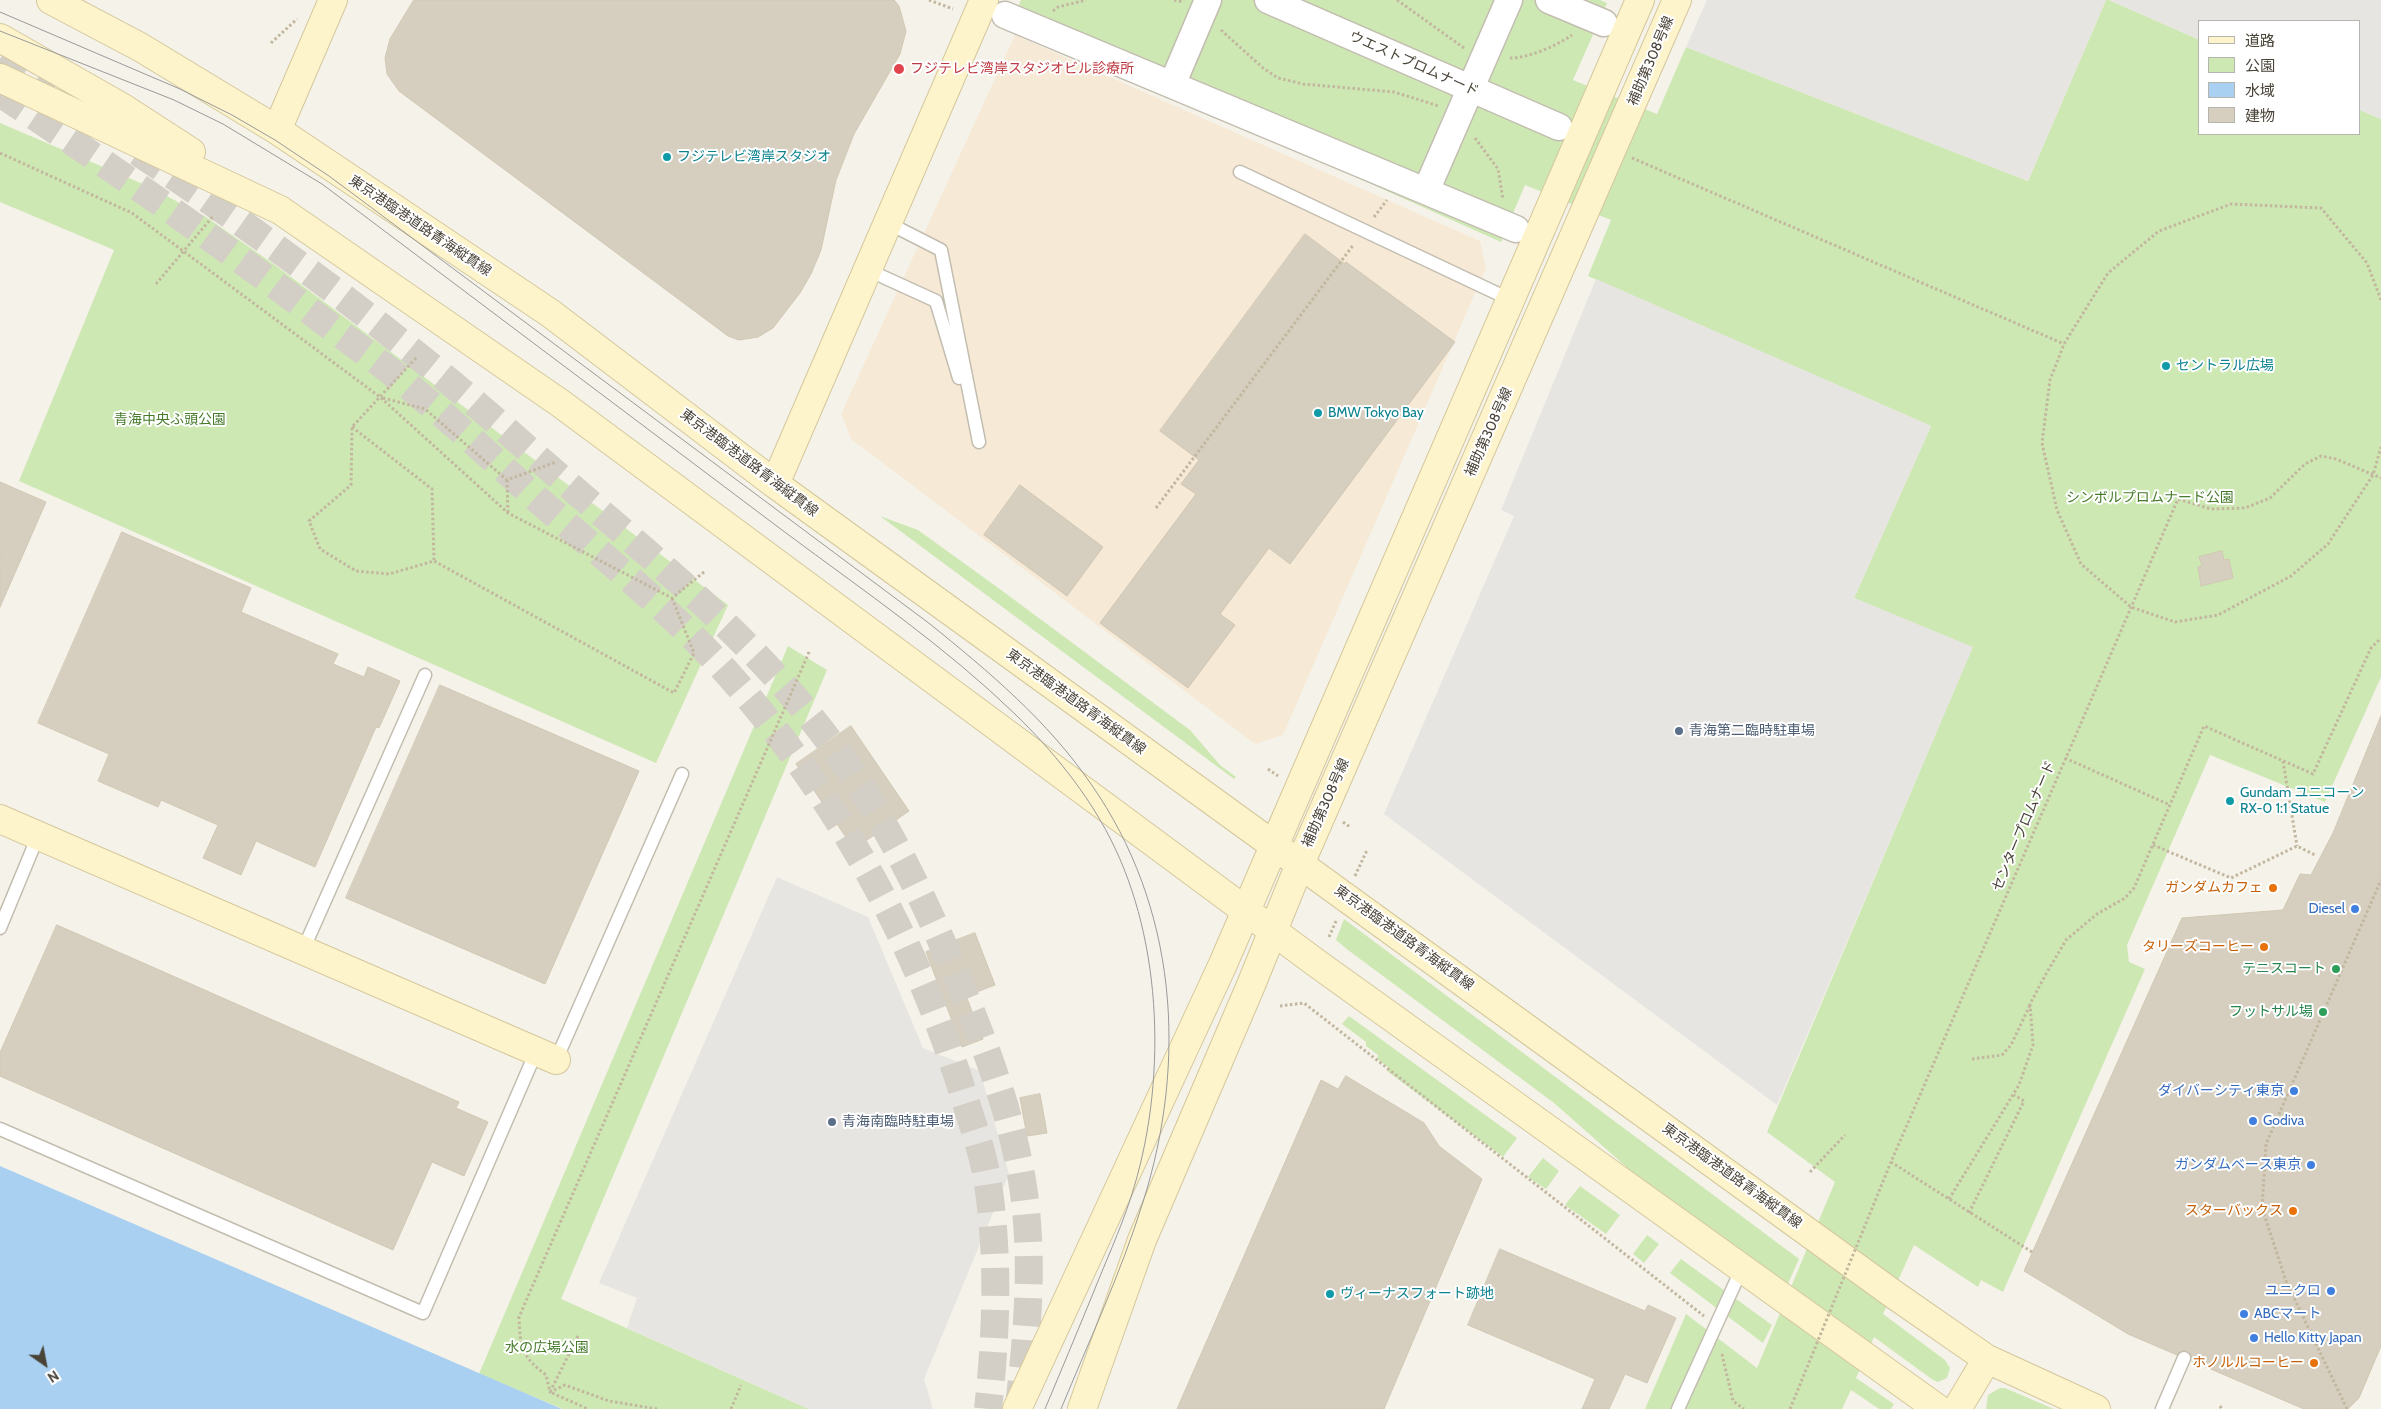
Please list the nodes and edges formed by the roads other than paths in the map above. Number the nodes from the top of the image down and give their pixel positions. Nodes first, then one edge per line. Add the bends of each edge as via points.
1 (51, 0) edge
2 (333, 0) edge
3 (1268, 0) edge
4 (1509, 0) edge
5 (1549, 0) edge
6 (1640, 0) edge
7 (1677, 0) edge
8 (1206, 5) edge
9 (995, 7) edge
10 (1604, 23) dead end
11 (0, 38) edge
12 (0, 78) edge
13 (1172, 85) junction
14 (1470, 88) junction
15 (1559, 128) dead end
16 (277, 130) junction
17 (1240, 172) dead end
18 (1426, 191) junction
19 (280, 210) junction
20 (888, 223) junction
21 (1509, 226) road end
22 (868, 270) junction
23 (1510, 299) junction
24 (776, 484) junction
25 (425, 675) dead end
26 (682, 774) dead end
27 (0, 819) edge
28 (38, 836) junction
29 (1273, 845) junction
30 (1300, 864) junction
31 (1246, 911) junction
32 (0, 928) edge
33 (1272, 930) junction
34 (303, 950) junction
35 (546, 1056) junction
36 (0, 1129) edge
37 (1742, 1268) junction
38 (2184, 1358) dead end
39 (1987, 1359) junction
40 (1017, 1409) edge
41 (1082, 1409) edge
42 (1678, 1409) edge
43 (1938, 1409) edge
44 (1957, 1409) edge
45 (1973, 1409) edge
46 (2096, 1409) edge
47 (2162, 1409) edge

1 - 16 street, 東京港臨港道路青海縦貫線 via 140,47
2 - 16 street
3 - 14 street, ウエストプロムナード
4 - 14 street
5 - 10 street
6 - 23 street
7 - 30 street, 補助第308号線
8 - 13 street
9 - 13 street
9 - 20 street
11 - 19 street via 123,108
12 - 19 street
13 - 18 street
14 - 15 street, ウエストプロムナード
14 - 18 street
16 - 24 street, 東京港臨港道路青海縦貫線 via 550,313
17 - 23 lane
18 - 21 street
19 - 31 street via 560,403
20 - 22 street
20 - 22 lane via 941,250 979,442 936,301
22 - 24 street
23 - 29 street
24 - 29 street, 東京港臨港道路青海縦貫線
25 - 34 lane
26 - 35 lane
27 - 28 street
28 - 32 lane
28 - 34 street
29 - 30 street, 東京港臨港道路青海縦貫線
29 - 31 street
30 - 33 street, 補助第308号線
30 - 39 street, 東京港臨港道路青海縦貫線
31 - 33 street
31 - 40 street
33 - 37 street
33 - 41 street, 補助第308号線 via 1142,1240
34 - 35 street
35 - 36 lane via 423,1312
37 - 42 lane
37 - 43 street
38 - 47 lane
39 - 44 street
39 - 45 street
39 - 46 street, 東京港臨港道路青海縦貫線

